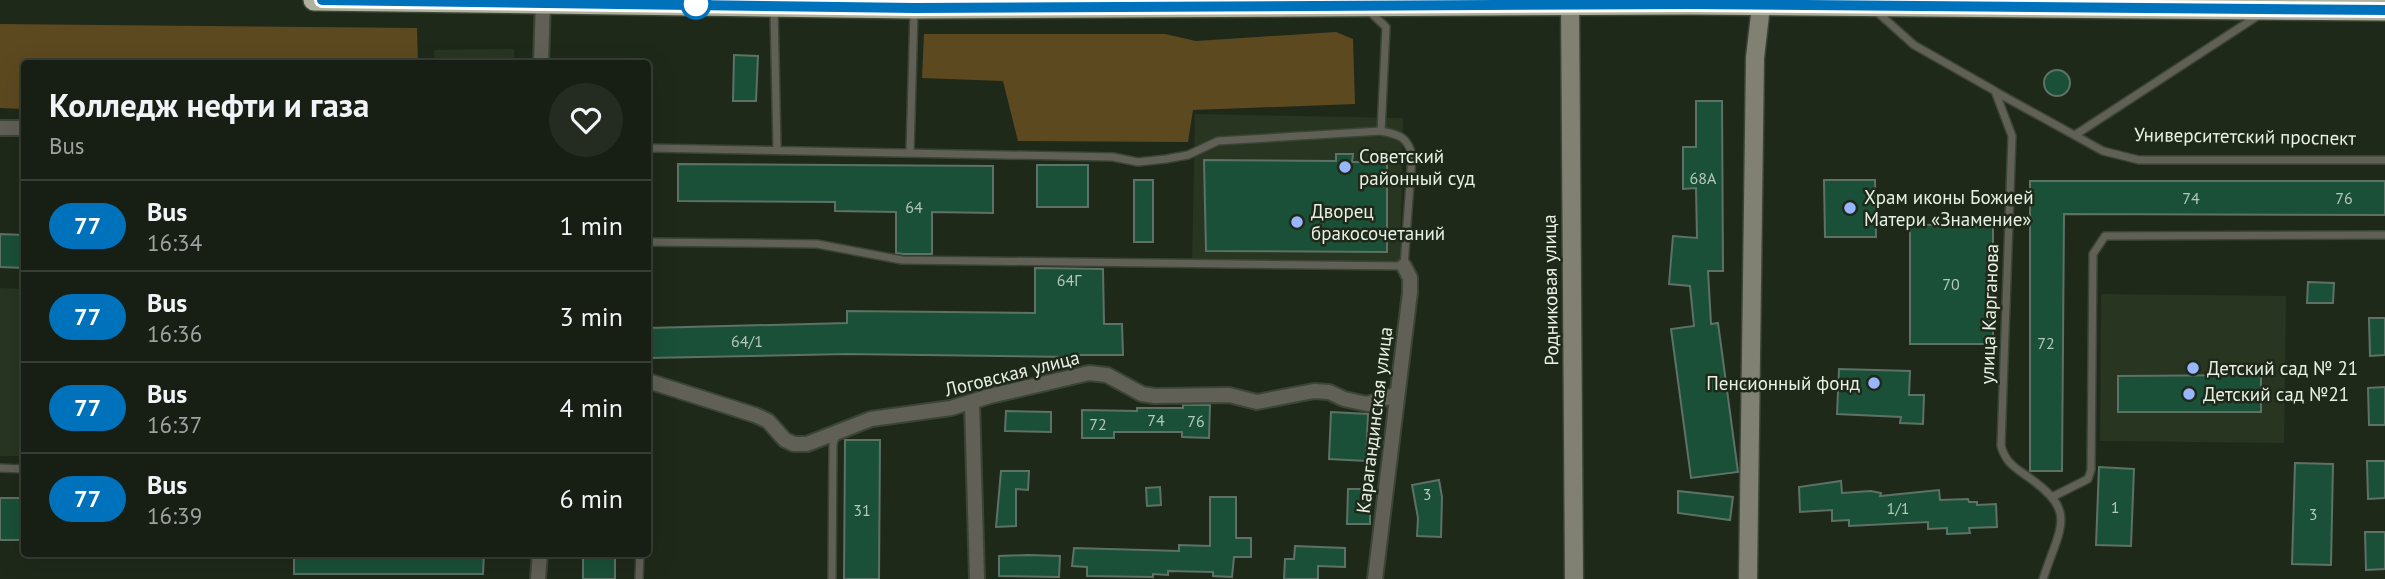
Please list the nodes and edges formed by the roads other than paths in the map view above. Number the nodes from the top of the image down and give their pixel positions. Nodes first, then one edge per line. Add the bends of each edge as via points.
1 (314, 0) edge
2 (543, 0) edge
3 (1570, 2) edge
4 (1364, 3) edge
5 (1763, 3) edge
6 (774, 5) junction
7 (1871, 6) junction
8 (915, 8) junction
9 (2269, 9) junction
10 (2385, 10) edge
11 (541, 60) edge
12 (1995, 91) junction
13 (0, 128) edge
14 (21, 128) edge
15 (1381, 131) junction
16 (2075, 135) junction
17 (651, 148) edge
18 (777, 149) junction
19 (910, 151) junction
20 (2385, 160) edge
21 (2385, 234) edge
22 (651, 242) edge
23 (1404, 266) junction
24 (651, 382) edge
25 (1395, 394) junction
26 (972, 403) junction
27 (838, 431) junction
28 (0, 468) edge
29 (21, 468) edge
30 (2054, 496) junction
31 (540, 557) edge
32 (640, 557) edge
33 (538, 579) edge
34 (639, 579) edge
35 (832, 579) edge
36 (976, 579) edge
37 (1375, 579) edge
38 (1574, 579) edge
39 (1748, 579) edge
40 (2043, 579) edge

1 - 2 highway
2 - 6 highway
2 - 11 street
3 - 4 highway
3 - 5 highway
3 - 38 main road, Родниковая улица
4 - 8 highway
4 - 15 lane via 1386,27
5 - 7 highway
5 - 39 main road via 1755,58
6 - 8 highway
6 - 18 lane
7 - 9 highway
7 - 12 lane via 1914,45
8 - 19 lane
9 - 10 highway
9 - 16 lane
12 - 16 lane, Университетский проспект
12 - 30 lane, улица Карганова via 2012,136 2001,446 2010,464
13 - 14 street
15 - 19 lane via 1219,141 1188,155 1138,162 1113,157
15 - 23 lane via 1407,140 1412,156
16 - 20 lane, Университетский проспект via 2103,151 2139,160
17 - 18 lane
18 - 19 lane
21 - 30 lane via 2105,236 2093,254 2091,470 2088,479
22 - 23 lane via 817,244 902,260
23 - 25 street, Карагандинская улица via 1410,278
24 - 27 street, Логовская улица via 755,415 794,444 807,444
25 - 26 street, Логовская улица via 1367,404 1314,391 1257,402 1229,395 1155,396 1107,375 1089,373
25 - 37 street, Карагандинская улица
26 - 27 street, Логовская улица via 871,419
26 - 36 street
27 - 35 lane via 833,444
28 - 29 lane
30 - 40 lane via 2061,511 2060,526
31 - 33 street
32 - 34 lane

